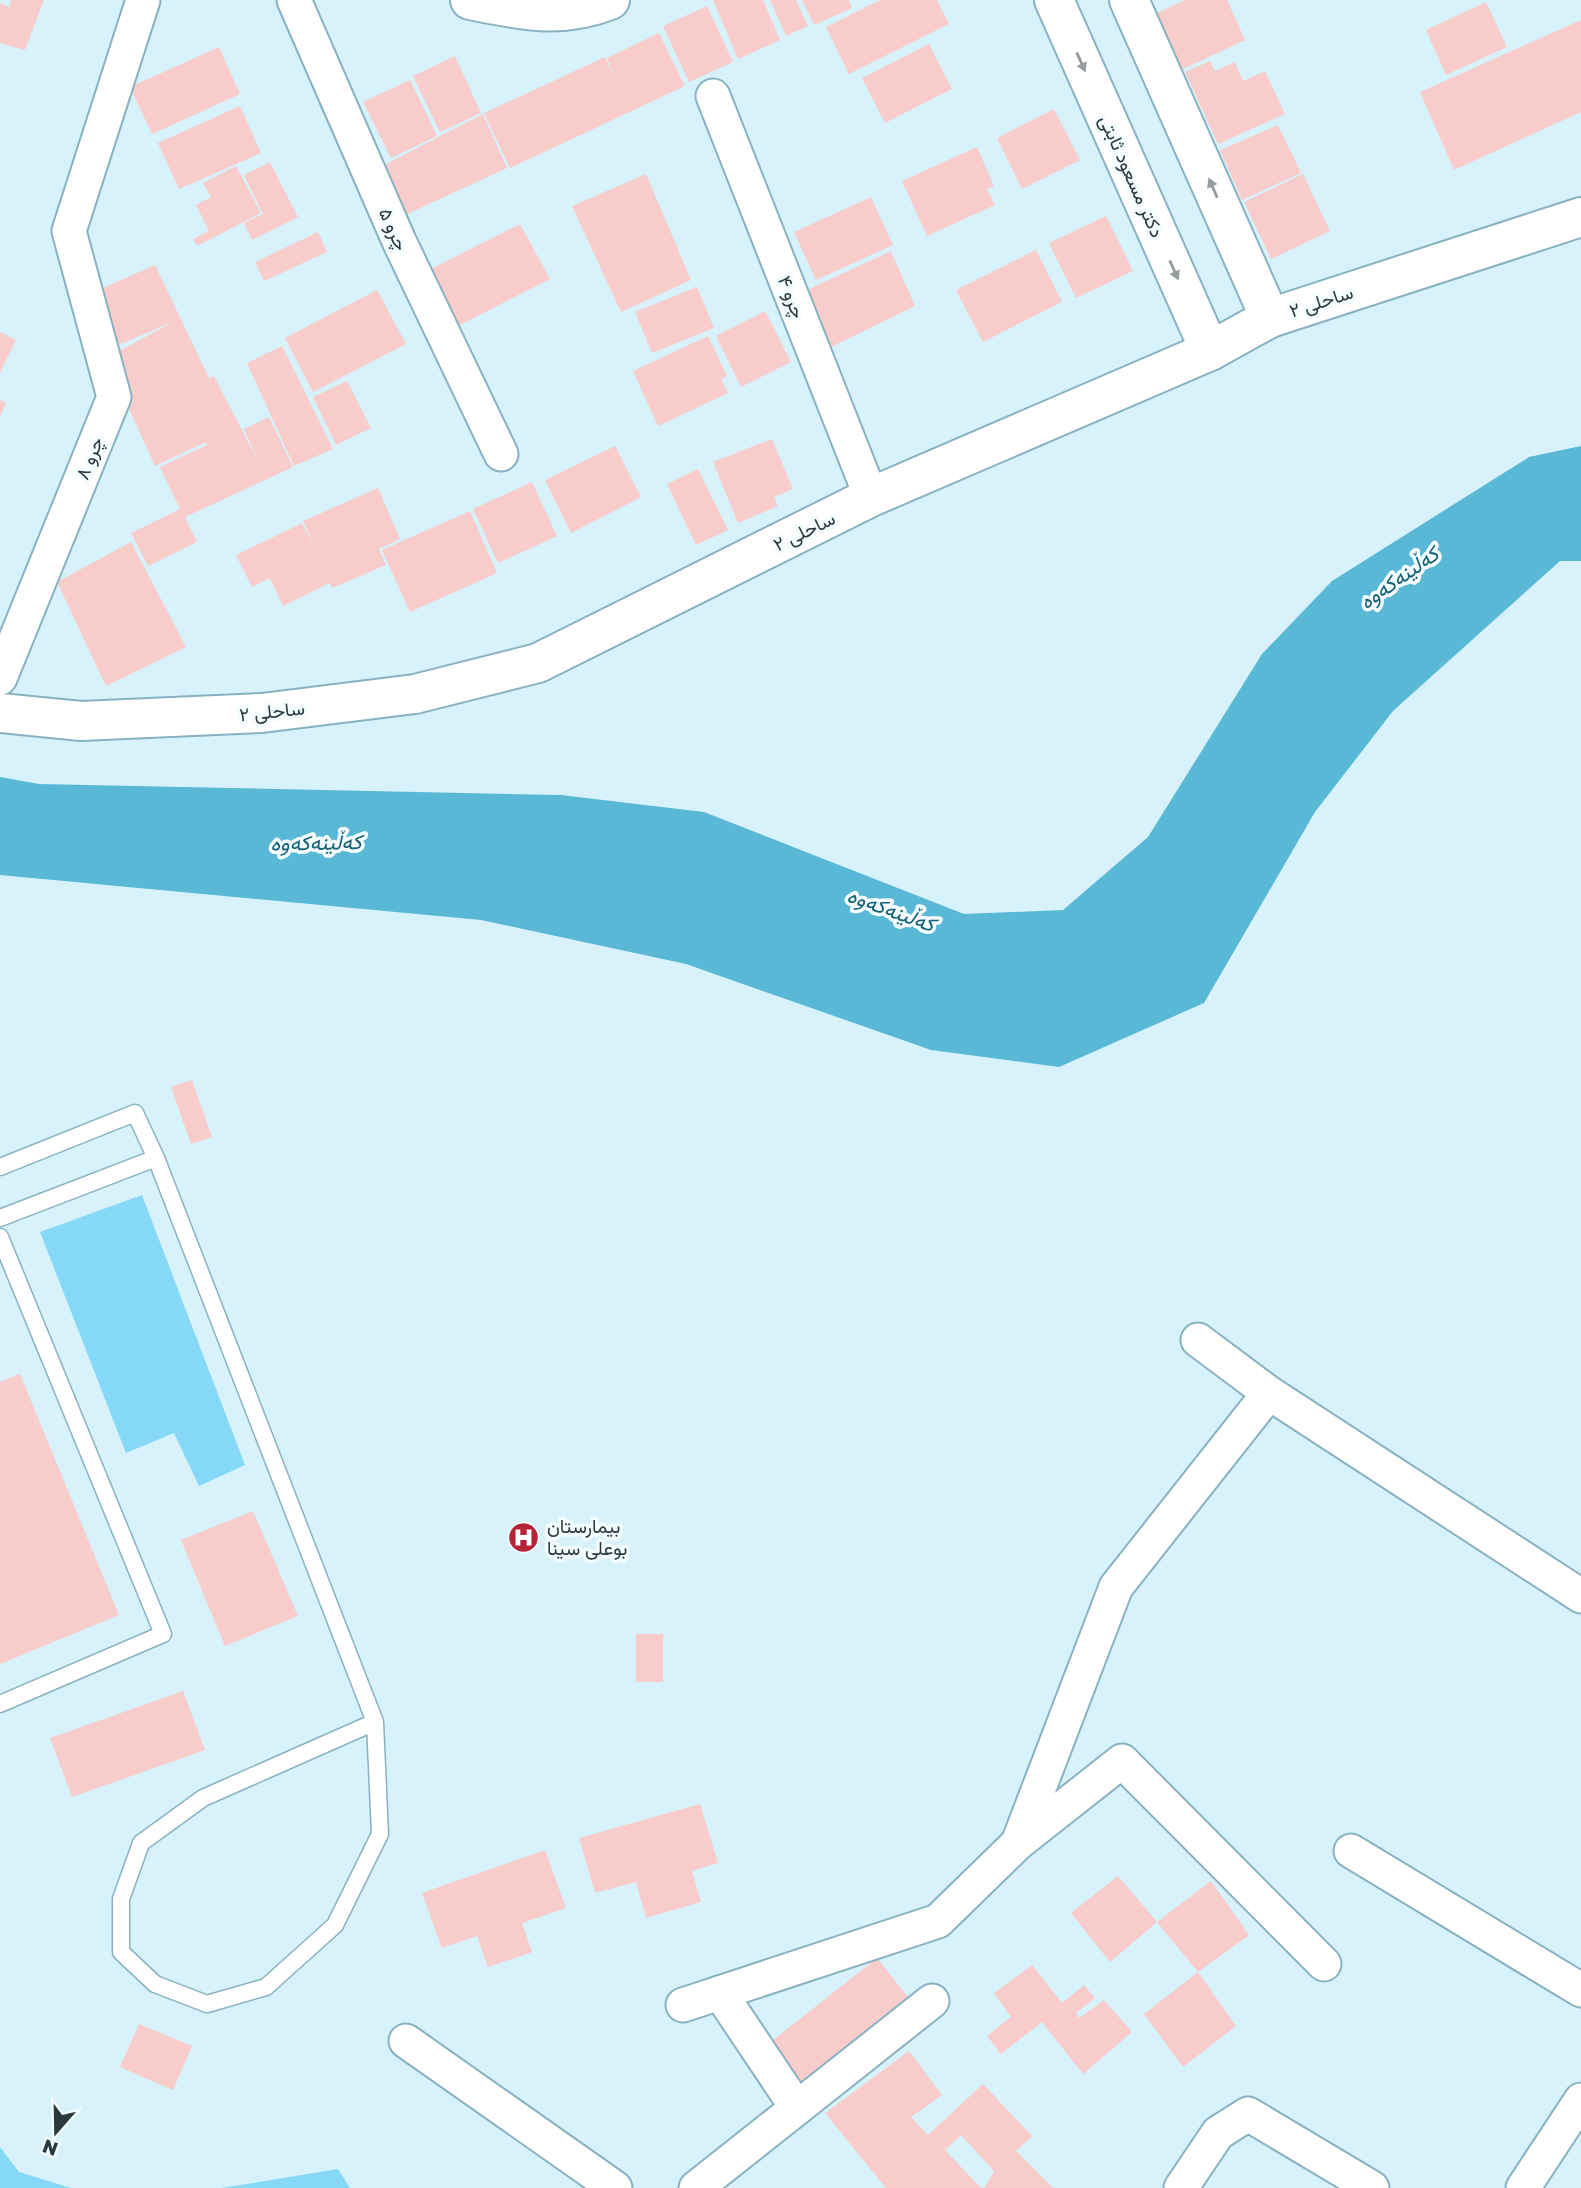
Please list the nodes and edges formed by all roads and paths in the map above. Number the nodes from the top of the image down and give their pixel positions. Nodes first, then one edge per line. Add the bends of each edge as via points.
1 (143, 0) edge
2 (294, 0) edge
3 (470, 0) edge
4 (611, 0) edge
5 (1054, 0) edge
6 (1129, 0) edge
7 (713, 96) dead end
8 (1581, 217) edge
9 (1270, 318) junction
10 (1210, 351) junction
11 (501, 454) dead end
12 (871, 497) junction
13 (0, 678) edge
14 (0, 713) edge
15 (156, 1158) junction
16 (0, 1167) edge
17 (0, 1218) edge
18 (0, 1237) edge
19 (1198, 1340) dead end
20 (1269, 1393) junction
21 (1581, 1596) edge
22 (0, 1704) edge
23 (375, 1722) junction
24 (1018, 1843) junction
25 (1351, 1851) dead end
26 (1324, 1964) dead end
27 (1581, 1990) edge
28 (720, 1993) junction
29 (932, 2001) dead end
30 (683, 2005) dead end
31 (405, 2041) dead end
32 (1581, 2100) edge
33 (797, 2108) junction
34 (615, 2188) edge
35 (695, 2188) edge
36 (1181, 2188) edge
37 (1372, 2188) edge
38 (1523, 2188) edge

1 - 13 street, چرو ۸ via 69,231 114,397
2 - 11 street, چرو ۵ via 399,241
3 - 4 street via 540,14
5 -> 10 street, دکتر مسعود ثابتی
9 -> 6 street
7 - 12 street, چرو ۴
8 - 9 street, ساحلی ۲
9 - 10 street, ساحلی ۲
10 - 12 street, ساحلی ۲
12 - 14 street, ساحلی ۲ via 538,663 415,694 262,713 158,720 81,721
15 - 16 lane via 135,1113
15 - 17 lane
15 - 23 lane
18 - 22 lane via 163,1634
19 - 20 street
20 - 21 street
20 - 24 street via 1116,1587
23 - 23 lane via 380,1835 335,1926 266,1987 207,2004 155,1984 121,1952 121,1899 141,1843 203,1798
24 - 26 street via 1122,1761
24 - 28 street via 938,1921
25 - 27 street
28 - 30 street
28 - 33 street
29 - 33 street
31 - 34 street
32 - 38 street
33 - 35 street
36 - 37 street via 1218,2133 1248,2114

